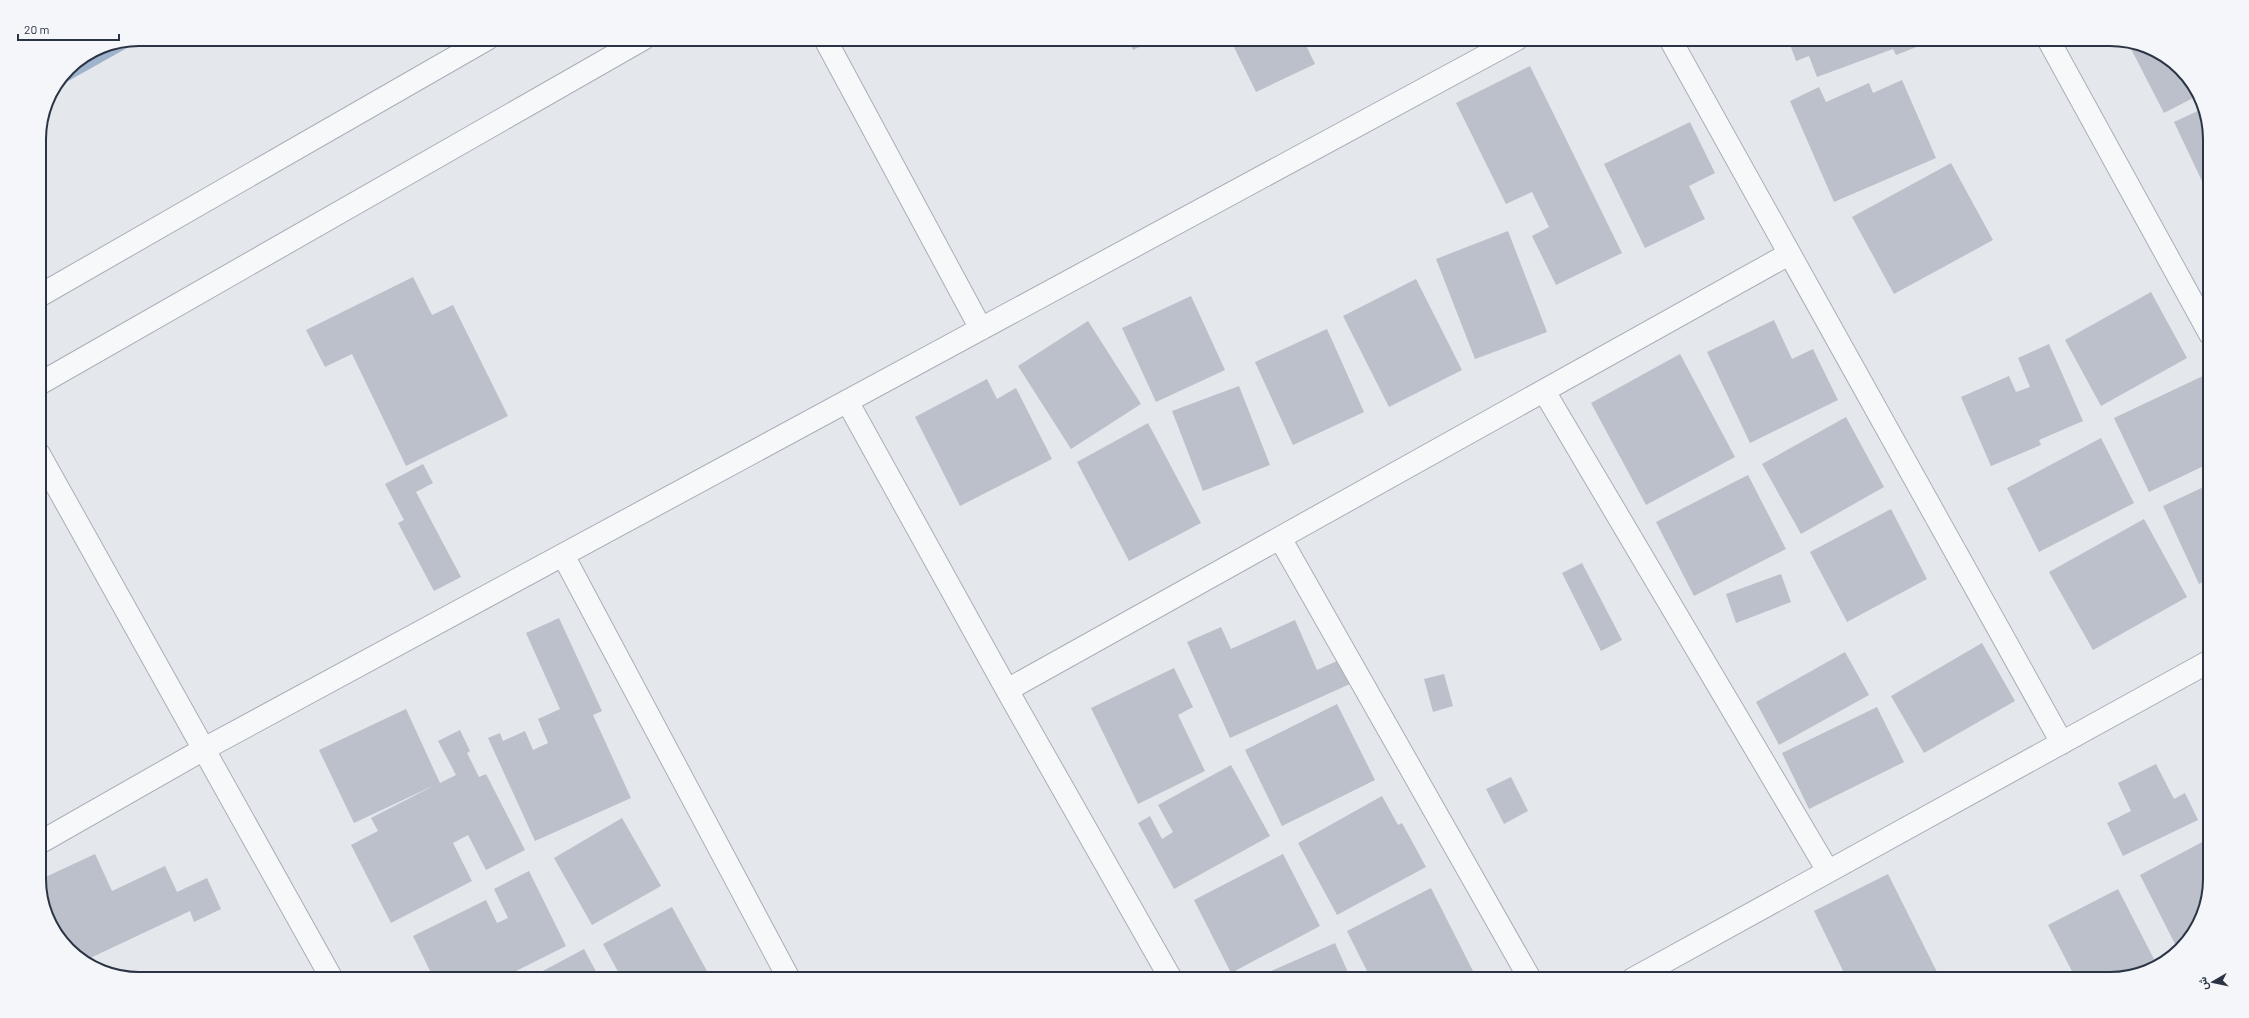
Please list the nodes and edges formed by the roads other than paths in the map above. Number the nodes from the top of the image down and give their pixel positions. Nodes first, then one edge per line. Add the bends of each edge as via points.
1 (475, 46) edge
2 (631, 46) edge
3 (829, 46) edge
4 (1504, 46) edge
5 (1674, 46) edge
6 (2052, 46) edge
7 (1789, 254) junction
8 (46, 292) edge
9 (2203, 321) edge
10 (981, 329) junction
11 (46, 380) edge
12 (1544, 391) junction
13 (847, 401) junction
14 (46, 467) edge
15 (1280, 538) junction
16 (562, 555) junction
17 (2203, 665) edge
18 (1007, 690) junction
19 (2062, 743) junction
20 (204, 750) junction
21 (46, 839) edge
22 (1828, 871) junction
23 (1665, 971) edge
24 (328, 972) edge
25 (785, 972) edge
26 (1167, 972) edge
27 (1526, 972) edge

1 - 8 street
2 - 11 street
3 - 10 street
4 - 10 street
5 - 7 street
6 - 9 street
7 - 12 street
7 - 19 street
10 - 13 street
12 - 15 street
12 - 22 street
13 - 16 street
13 - 18 street
14 - 20 street
15 - 18 street
15 - 27 street
16 - 20 street
16 - 25 street
17 - 19 street
18 - 26 street
19 - 22 street
20 - 21 street
20 - 24 street
22 - 23 street

